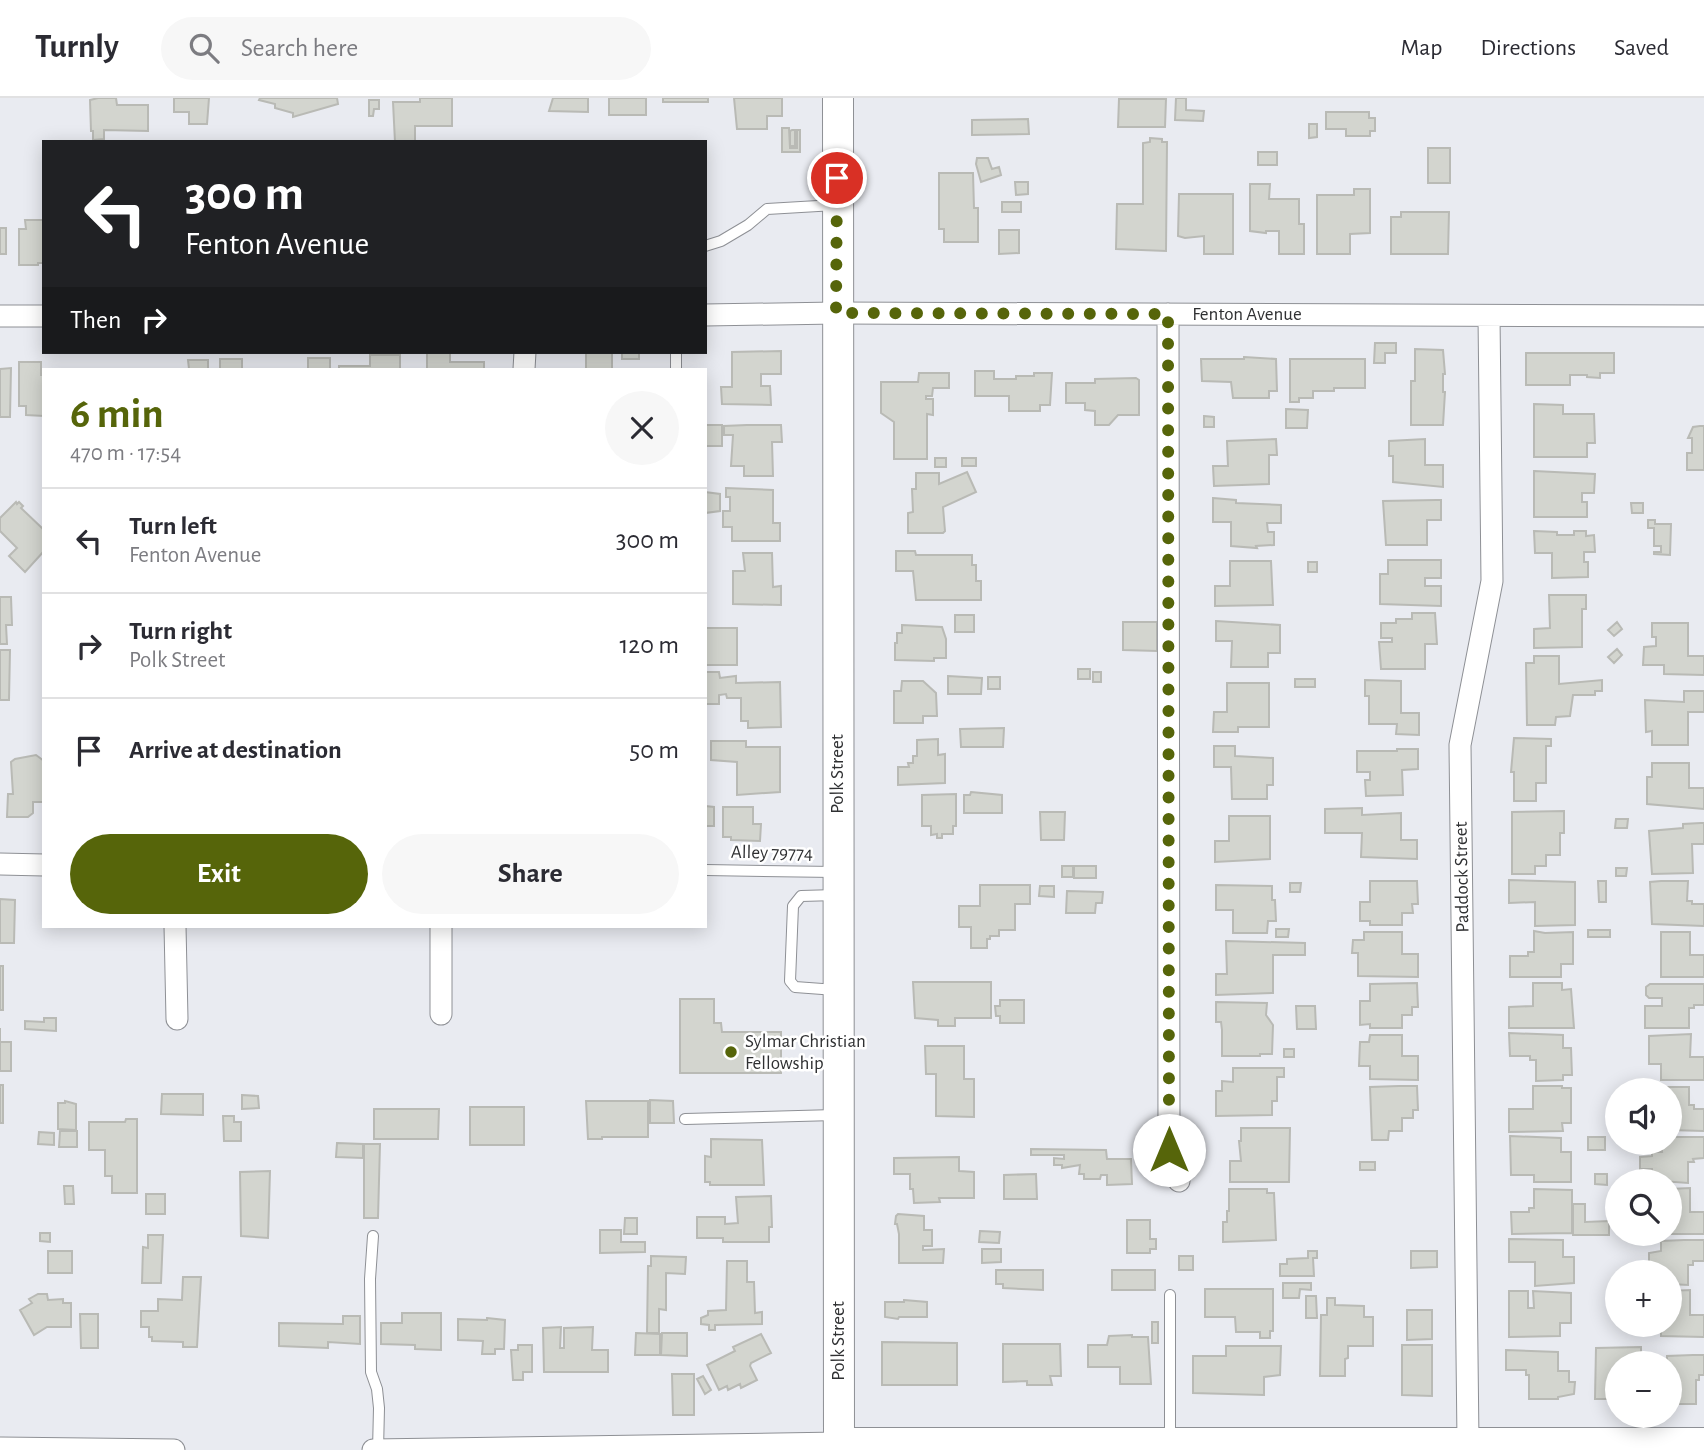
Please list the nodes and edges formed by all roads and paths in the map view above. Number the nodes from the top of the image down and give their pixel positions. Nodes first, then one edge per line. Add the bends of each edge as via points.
1 (838, 98) edge
2 (837, 205) junction
3 (707, 245) edge
4 (836, 313) junction
5 (1168, 314) junction
6 (707, 315) edge
7 (0, 316) edge
8 (42, 316) edge
9 (1489, 316) junction
10 (1704, 316) edge
11 (0, 864) edge
12 (42, 865) edge
13 (707, 870) edge
14 (837, 883) junction
15 (175, 928) edge
16 (441, 928) edge
17 (838, 990) junction
18 (441, 1014) dead end
19 (177, 1019) dead end
20 (838, 1115) junction
21 (685, 1119) dead end
22 (1179, 1181) dead end
23 (373, 1236) dead end
24 (1170, 1296) dead end
25 (1170, 1442) junction
26 (1704, 1443) edge
27 (1459, 1444) edge
28 (839, 1446) edge
29 (0, 1448) edge
30 (174, 1450) edge
31 (373, 1450) edge
32 (378, 1450) edge

1 - 2 street, Polk Street
2 - 3 lane via 767,209 748,225
2 - 4 street, Polk Street
4 - 5 street, Fenton Avenue
4 - 6 street, Fenton Avenue
4 - 14 street, Polk Street
5 - 9 street, Fenton Avenue
5 - 22 street via 1169,1150
7 - 8 street
9 - 10 street, Fenton Avenue
9 - 27 street, Paddock Street via 1492,580 1460,745
11 - 12 street
13 - 14 lane, Alley 79774
14 - 17 street, Polk Street
14 - 17 lane via 802,896 793,906 790,981 795,987
15 - 19 street
16 - 18 street
17 - 20 street, Polk Street
20 - 21 lane
20 - 28 street, Polk Street
23 - 32 lane via 371,1372 379,1408
24 - 25 lane
25 - 27 street
25 - 28 street
26 - 27 street
28 - 32 street
29 - 30 street
31 - 32 street

